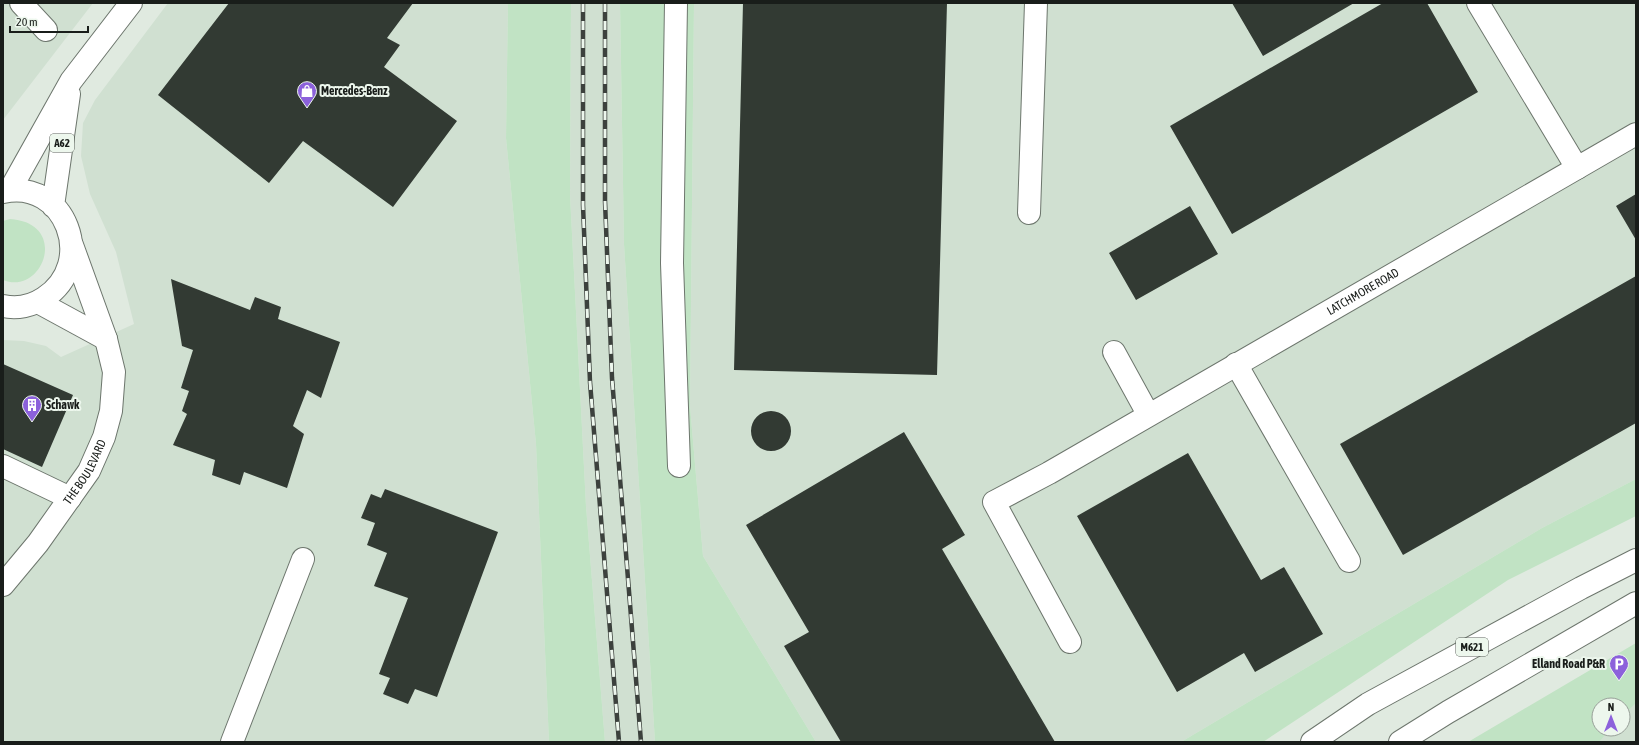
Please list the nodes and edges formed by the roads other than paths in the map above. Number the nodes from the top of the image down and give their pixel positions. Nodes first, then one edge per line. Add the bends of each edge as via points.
1 (21, 3) edge
2 (131, 3) edge
3 (676, 3) edge
4 (1036, 3) edge
5 (1478, 3) edge
6 (46, 30) dead end
7 (71, 81) junction
8 (1636, 134) edge
9 (1577, 168) junction
10 (6, 191) edge
11 (53, 206) junction
12 (1029, 213) dead end
13 (72, 244) junction
14 (38, 302) junction
15 (3, 306) edge
16 (106, 339) junction
17 (1114, 352) dead end
18 (1236, 364) junction
19 (1148, 414) junction
20 (3, 466) edge
21 (679, 466) dead end
22 (70, 498) junction
23 (303, 559) dead end
24 (1636, 560) edge
25 (1349, 561) dead end
26 (3, 585) edge
27 (1636, 604) edge
28 (1070, 642) dead end
29 (232, 742) edge
30 (1312, 742) edge
31 (1400, 742) edge

1 - 6 main road
2 - 7 main road, A62
3 - 21 main road via 672,263
4 - 12 main road
5 - 9 main road
7 - 10 main road, A62
7 - 11 main road, A62
8 - 9 main road, LATCHMORE ROAD
9 - 18 main road, LATCHMORE ROAD
10 - 11 main road, A62 via 32,193
11 - 13 main road, A62 via 66,222
13 - 14 main road, A62 via 70,264 62,281 52,293
13 - 16 main road, THE BOULEVARD
14 - 15 main road, A62 via 23,306
14 - 16 main road
16 - 22 main road, THE BOULEVARD via 114,372 111,411 104,437 89,471
17 - 19 main road
18 - 19 main road, LATCHMORE ROAD
18 - 25 main road
19 - 28 main road, LATCHMORE ROAD via 994,502
20 - 22 main road
22 - 26 main road, THE BOULEVARD via 38,543
23 - 29 main road
24 - 30 main road, M621 via 1368,704
27 - 31 main road

